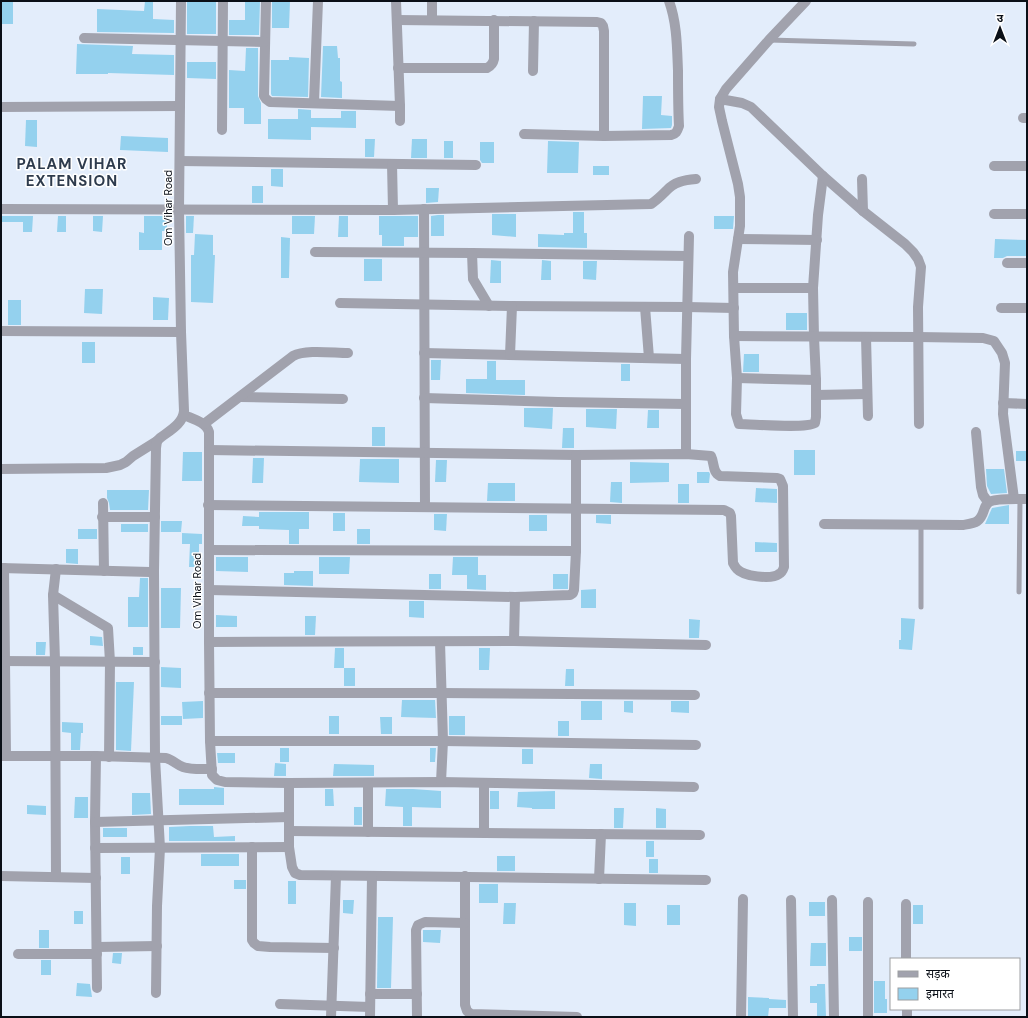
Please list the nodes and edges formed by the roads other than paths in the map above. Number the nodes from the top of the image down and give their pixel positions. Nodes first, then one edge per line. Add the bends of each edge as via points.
1 (181, 1) edge
2 (223, 1) edge
3 (266, 1) edge
4 (318, 1) edge
5 (396, 1) edge
6 (432, 1) edge
7 (669, 1) edge
8 (806, 1) edge
9 (397, 20) junction
10 (432, 20) junction
11 (494, 20) junction
12 (534, 21) junction
13 (84, 38) dead end
14 (181, 40) junction
15 (769, 40) junction
16 (223, 41) junction
17 (265, 42) junction
18 (914, 44) dead end
19 (398, 68) junction
20 (533, 71) dead end
21 (720, 100) junction
22 (314, 102) junction
23 (180, 106) junction
24 (400, 106) junction
25 (1, 107) edge
26 (400, 121) dead end
27 (222, 130) dead end
28 (524, 134) dead end
29 (604, 136) junction
30 (180, 161) junction
31 (392, 164) junction
32 (476, 165) dead end
33 (994, 166) dead end
34 (1027, 166) edge
35 (823, 176) junction
36 (696, 179) dead end
37 (862, 179) dead end
38 (1, 209) edge
39 (424, 209) junction
40 (179, 210) junction
41 (393, 210) junction
42 (862, 211) junction
43 (994, 214) dead end
44 (1027, 214) edge
45 (689, 236) dead end
46 (738, 239) junction
47 (817, 240) junction
48 (315, 252) dead end
49 (472, 253) junction
50 (424, 254) junction
51 (688, 256) junction
52 (1007, 263) dead end
53 (1027, 263) edge
54 (734, 288) junction
55 (813, 288) junction
56 (340, 303) dead end
57 (424, 304) junction
58 (489, 306) junction
59 (512, 306) junction
60 (646, 307) junction
61 (687, 307) junction
62 (734, 308) junction
63 (1001, 308) dead end
64 (1027, 308) edge
65 (1, 331) edge
66 (181, 332) junction
67 (734, 336) junction
68 (814, 337) junction
69 (866, 337) junction
70 (918, 337) junction
71 (348, 353) dead end
72 (424, 353) junction
73 (510, 355) junction
74 (649, 358) junction
75 (686, 358) junction
76 (737, 378) junction
77 (816, 380) junction
78 (868, 394) junction
79 (816, 395) junction
80 (240, 397) junction
81 (424, 398) junction
82 (343, 399) dead end
83 (1003, 403) junction
84 (686, 404) junction
85 (1027, 404) edge
86 (184, 415) junction
87 (868, 416) dead end
88 (204, 424) junction
89 (919, 424) dead end
90 (976, 432) dead end
91 (157, 441) junction
92 (209, 450) junction
93 (425, 453) junction
94 (686, 454) junction
95 (576, 455) junction
96 (1, 469) edge
97 (1020, 499) edge
98 (988, 502) junction
99 (103, 503) dead end
100 (208, 505) junction
101 (425, 507) junction
102 (576, 508) junction
103 (102, 517) junction
104 (155, 518) junction
105 (824, 524) dead end
106 (921, 525) junction
107 (208, 550) junction
108 (576, 552) junction
109 (2, 568) edge
110 (56, 569) junction
111 (104, 571) junction
112 (154, 571) junction
113 (209, 590) junction
114 (1019, 592) dead end
115 (53, 596) junction
116 (515, 596) junction
117 (921, 607) dead end
118 (514, 641) junction
119 (208, 642) junction
120 (440, 642) junction
121 (706, 645) dead end
122 (3, 661) edge
123 (55, 661) junction
124 (110, 662) junction
125 (155, 662) junction
126 (441, 693) junction
127 (209, 694) junction
128 (696, 694) dead end
129 (210, 741) junction
130 (443, 741) junction
131 (696, 745) dead end
132 (4, 756) edge
133 (96, 756) junction
134 (56, 757) junction
135 (109, 757) junction
136 (155, 758) junction
137 (212, 769) junction
138 (368, 782) junction
139 (441, 782) junction
140 (290, 783) junction
141 (484, 783) junction
142 (694, 787) dead end
143 (289, 817) junction
144 (159, 820) junction
145 (95, 822) junction
146 (289, 831) junction
147 (368, 832) junction
148 (484, 833) junction
149 (601, 834) junction
150 (700, 835) dead end
151 (252, 847) junction
152 (289, 847) junction
153 (95, 848) junction
154 (160, 848) junction
155 (1, 876) edge
156 (336, 876) junction
157 (372, 876) junction
158 (465, 876) junction
159 (56, 877) junction
160 (96, 878) junction
161 (600, 879) junction
162 (706, 880) dead end
163 (743, 899) dead end
164 (792, 900) dead end
165 (832, 900) dead end
166 (868, 902) dead end
167 (906, 904) dead end
168 (465, 923) junction
169 (157, 946) junction
170 (334, 948) junction
171 (97, 950) junction
172 (18, 954) dead end
173 (906, 958) edge
174 (97, 988) dead end
175 (156, 993) dead end
176 (370, 994) junction
177 (417, 994) junction
178 (280, 1004) dead end
179 (332, 1005) junction
180 (370, 1006) junction
181 (331, 1017) edge
182 (370, 1017) edge
183 (417, 1017) edge
184 (577, 1017) edge
185 (741, 1017) edge
186 (793, 1017) edge
187 (834, 1017) edge
188 (868, 1017) edge

1 - 14 street, Om Vihar Road
2 - 16 street
3 - 17 street
4 - 22 street
5 - 9 street
6 - 10 street
7 - 29 street via 677,44 677,133
8 - 15 street
9 - 10 street
9 - 19 street
10 - 11 street
11 - 12 street
11 - 19 street via 494,59 490,67
12 - 20 street
12 - 29 street via 601,22
13 - 14 street
14 - 16 street
14 - 23 street, Om Vihar Road
15 - 18 lane
15 - 21 street via 726,89
16 - 17 street
16 - 27 street
17 - 22 street via 266,100
19 - 24 street
21 - 35 street via 751,107
21 - 46 street via 719,107 740,197
22 - 24 street
23 - 25 street
23 - 30 street, Om Vihar Road
24 - 26 street
28 - 29 street
30 - 31 street
30 - 40 street, Om Vihar Road
31 - 32 street
31 - 41 street
33 - 34 street
35 - 42 street
35 - 47 street
36 - 39 street via 674,184 651,204
37 - 42 street
38 - 40 street
39 - 41 street
39 - 50 street
40 - 41 street
40 - 66 street, Om Vihar Road
42 - 70 street via 905,244 918,259 921,267
43 - 44 street
45 - 51 street
46 - 47 street
46 - 54 street via 733,272
47 - 55 street
48 - 50 street
49 - 50 street
49 - 51 street
49 - 58 street via 473,279
50 - 57 street
51 - 61 street
52 - 53 street
54 - 55 street
54 - 62 street
55 - 68 street
56 - 57 street
57 - 58 street
57 - 72 street
58 - 59 street
59 - 60 street
59 - 73 street
60 - 61 street
60 - 74 street
61 - 62 street
61 - 75 street
62 - 67 street
63 - 64 street
65 - 66 street
66 - 86 street, Om Vihar Road
67 - 68 street
67 - 76 street
68 - 69 street
68 - 77 street
69 - 70 street
69 - 78 street
70 - 83 street via 982,338 994,341 1005,363
70 - 89 street
71 - 80 street via 297,353
72 - 73 street
72 - 81 street
73 - 74 street
74 - 75 street
75 - 84 street
76 - 77 street
76 - 79 street via 738,424 811,425 815,423
77 - 79 street
78 - 79 street
78 - 87 street
80 - 82 street
80 - 88 street
81 - 84 street
81 - 93 street
83 - 85 street
83 - 97 street via 1004,427
84 - 94 street
86 - 88 street
86 - 91 street via 181,421
88 - 92 street, Om Vihar Road via 209,432
90 - 98 street via 981,487
91 - 96 street via 126,462 106,468
91 - 104 street
92 - 93 street
92 - 100 street, Om Vihar Road
93 - 95 street
93 - 101 street
94 - 95 street
94 - 102 street via 711,456 715,472 720,476 780,479 783,486 784,567 778,576 751,576 737,569 733,563 731,516 727,511
95 - 102 street
97 - 98 street
97 - 114 lane
98 - 106 street via 982,517 974,523
99 - 103 street
100 - 101 street
100 - 107 street, Om Vihar Road
101 - 102 street
102 - 108 street
103 - 104 street
103 - 111 street
104 - 112 street
105 - 106 street
106 - 117 lane
107 - 108 street
107 - 113 street, Om Vihar Road
108 - 116 street via 574,593
109 - 110 street
109 - 122 street
110 - 111 street
110 - 115 street
111 - 112 street
112 - 125 street
113 - 116 street
113 - 119 street, Om Vihar Road
115 - 123 street
115 - 124 street via 108,628
116 - 118 street
118 - 120 street
118 - 121 street
119 - 120 street
119 - 127 street, Om Vihar Road
120 - 126 street
122 - 123 street
122 - 132 street
123 - 124 street
123 - 134 street
124 - 125 street
124 - 135 street
125 - 136 street
126 - 127 street
126 - 128 street
126 - 130 street
127 - 129 street, Om Vihar Road
129 - 130 street
129 - 137 street, Om Vihar Road
130 - 131 street
130 - 139 street
132 - 134 street
133 - 134 street
133 - 135 street
133 - 145 street
134 - 159 street
135 - 136 street
136 - 137 street via 171,759 183,767
136 - 144 street
137 - 140 street, Om Vihar Road via 212,775 217,780 225,782
138 - 139 street
138 - 140 street
138 - 147 street
139 - 141 street
140 - 143 street
141 - 142 street
141 - 148 street
143 - 144 street
143 - 146 street
144 - 145 street
144 - 154 street
145 - 153 street
146 - 147 street
146 - 152 street
147 - 148 street
148 - 149 street
149 - 150 street
149 - 161 street
151 - 152 street
151 - 154 street
151 - 170 street via 254,943 270,947
152 - 156 street via 295,873
153 - 154 street
153 - 160 street
154 - 169 street
155 - 159 street
156 - 157 street
156 - 170 street
157 - 158 street
157 - 176 street
158 - 161 street
158 - 168 street
159 - 160 street
160 - 171 street
161 - 162 street
163 - 185 street
164 - 186 street
165 - 187 street
166 - 188 street
167 - 173 street
168 - 177 street via 425,922 418,925
168 - 184 street via 467,1011 471,1014
169 - 171 street
169 - 175 street
170 - 179 street
171 - 172 street
171 - 174 street
176 - 177 street
176 - 180 street
177 - 183 street
178 - 179 street
179 - 180 street
179 - 181 street
180 - 182 street

